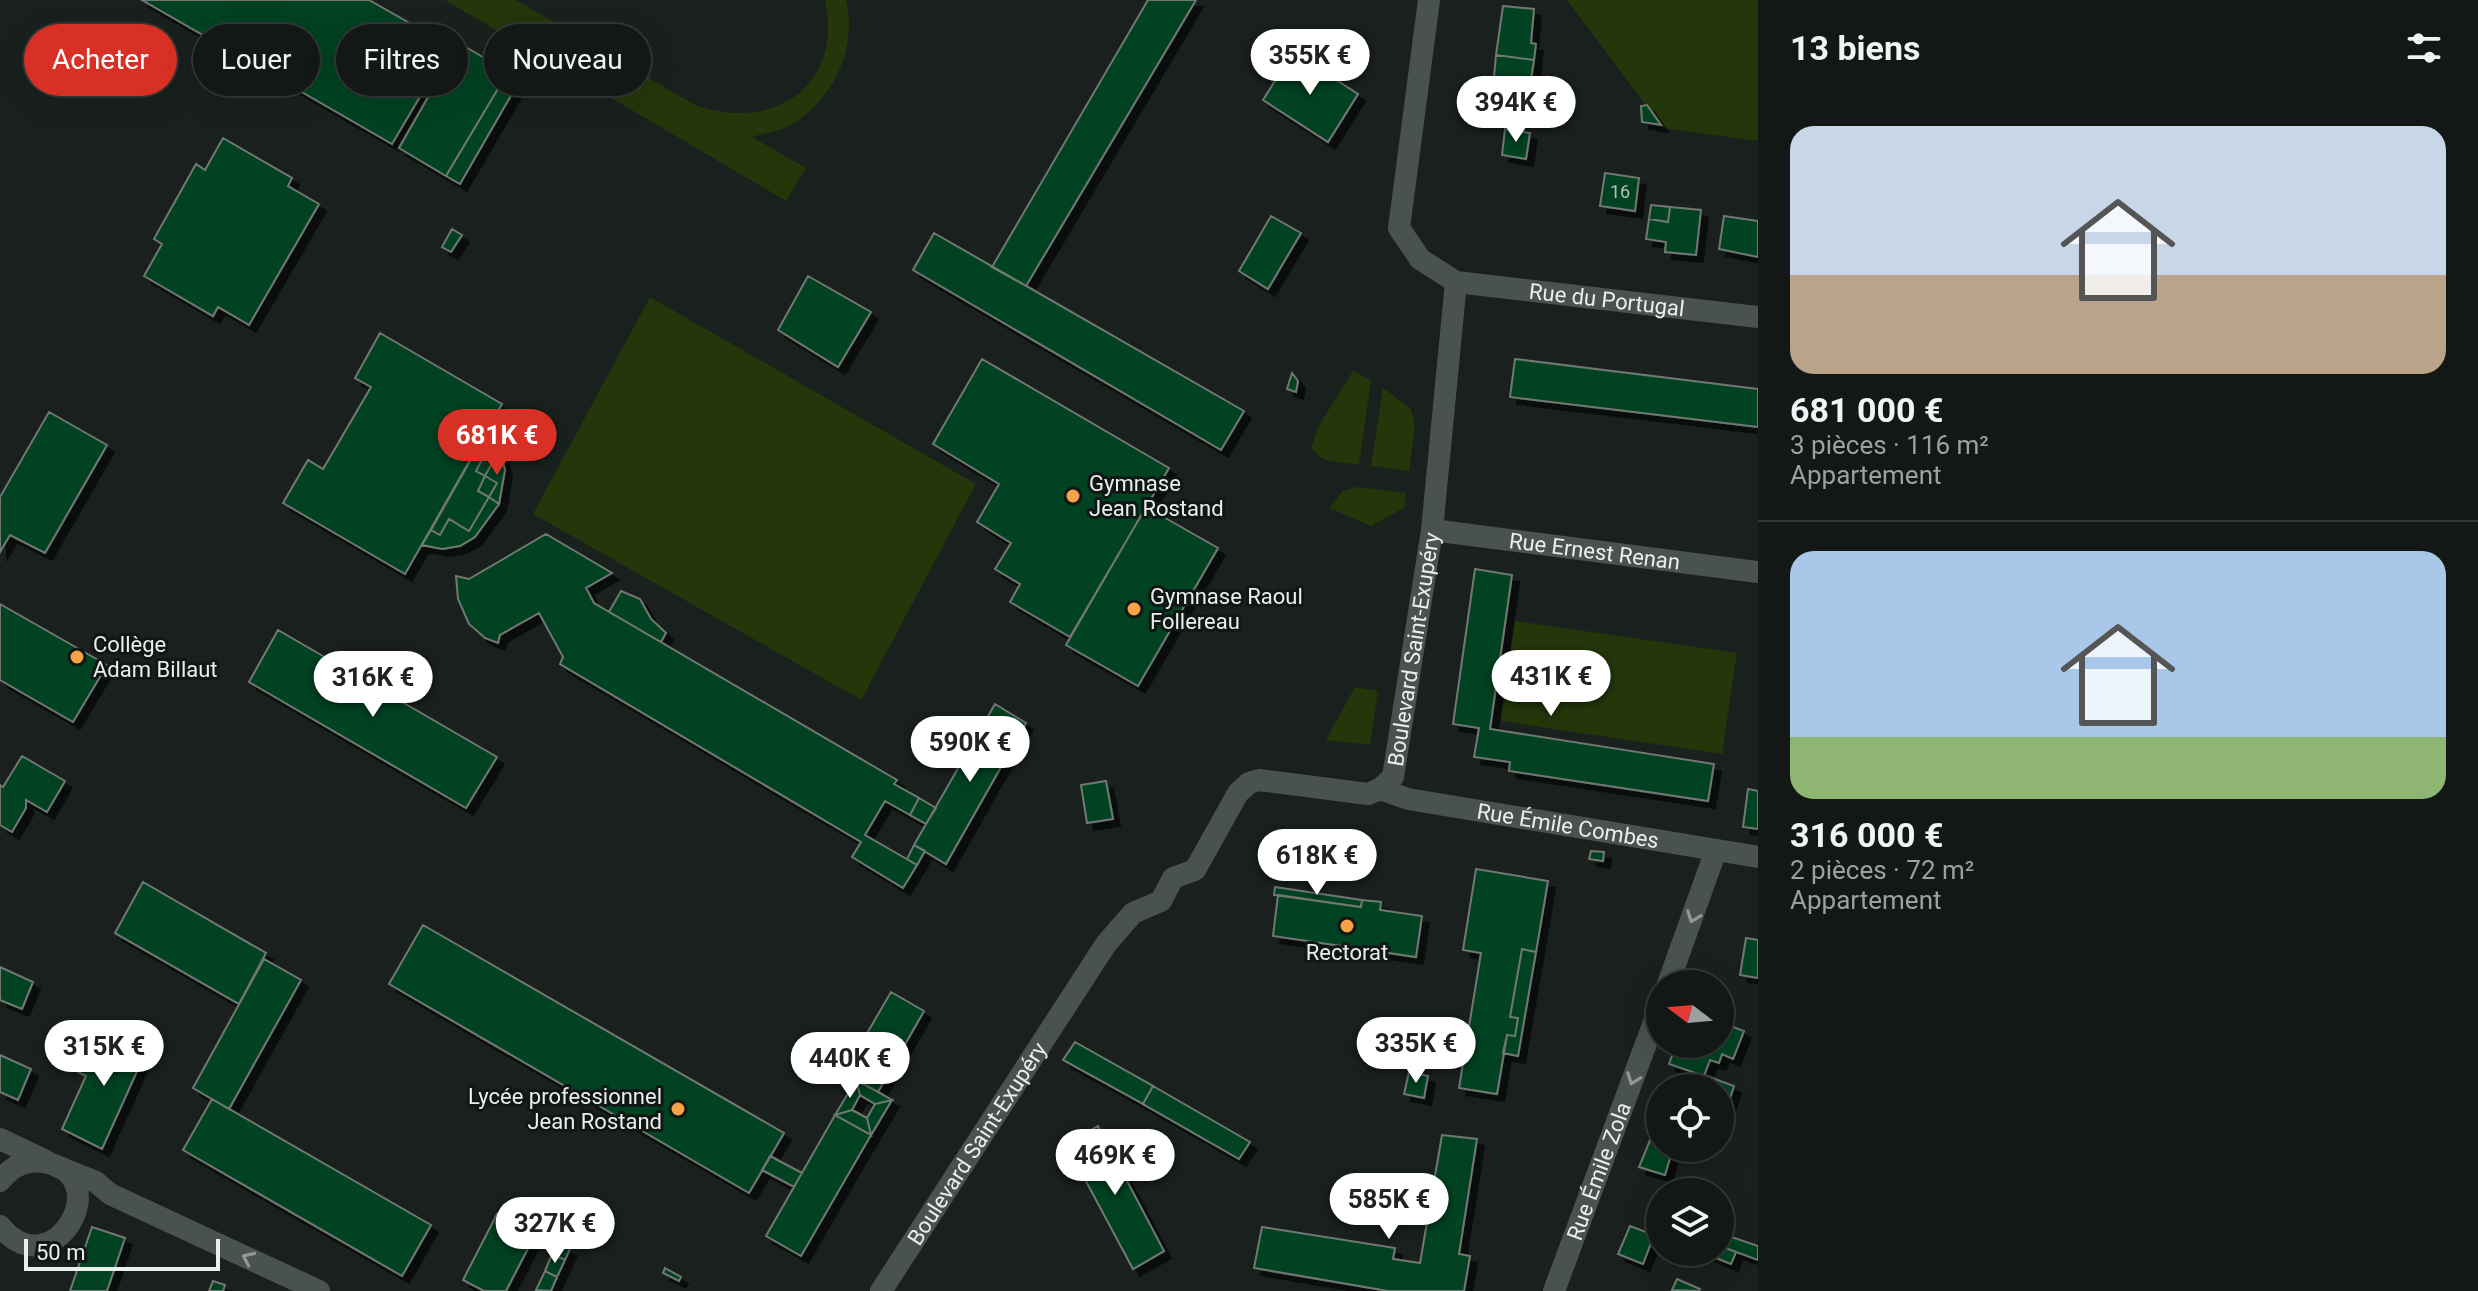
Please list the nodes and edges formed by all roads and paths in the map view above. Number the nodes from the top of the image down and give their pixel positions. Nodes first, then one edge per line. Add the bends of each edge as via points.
1 (1429, 0) edge
2 (1456, 282) junction
3 (1758, 317) edge
4 (1432, 530) junction
5 (1758, 572) edge
6 (1380, 789) junction
7 (1716, 850) junction
8 (1758, 857) edge
9 (1673, 970) edge
10 (1646, 1044) edge
11 (0, 1139) edge
12 (0, 1148) edge
13 (53, 1164) junction
14 (3, 1177) edge
15 (5, 1239) edge
16 (319, 1291) edge
17 (881, 1291) edge
18 (1554, 1291) edge

1 - 2 street via 1399,228 1420,259
2 - 3 street, Rue du Portugal
2 - 4 street, Boulevard Saint-Exupéry
4 - 5 street, Rue Ernest Renan
4 - 6 street, Boulevard Saint-Exupéry via 1396,770
6 - 7 street, Rue Émile Combes via 1408,799
6 - 17 street, Boulevard Saint-Exupéry via 1368,794 1259,780 1238,793 1195,870 1173,878 1161,901 1133,913 1106,944
7 - 8 street, Rue Émile Combes
7 -> 9 street
10 -> 18 street, Rue Émile Zola
11 - 13 street
12 - 14 street via 5,1155
13 - 14 street via 30,1161
13 - 15 street via 76,1189 73,1223 44,1245
16 -> 13 street

